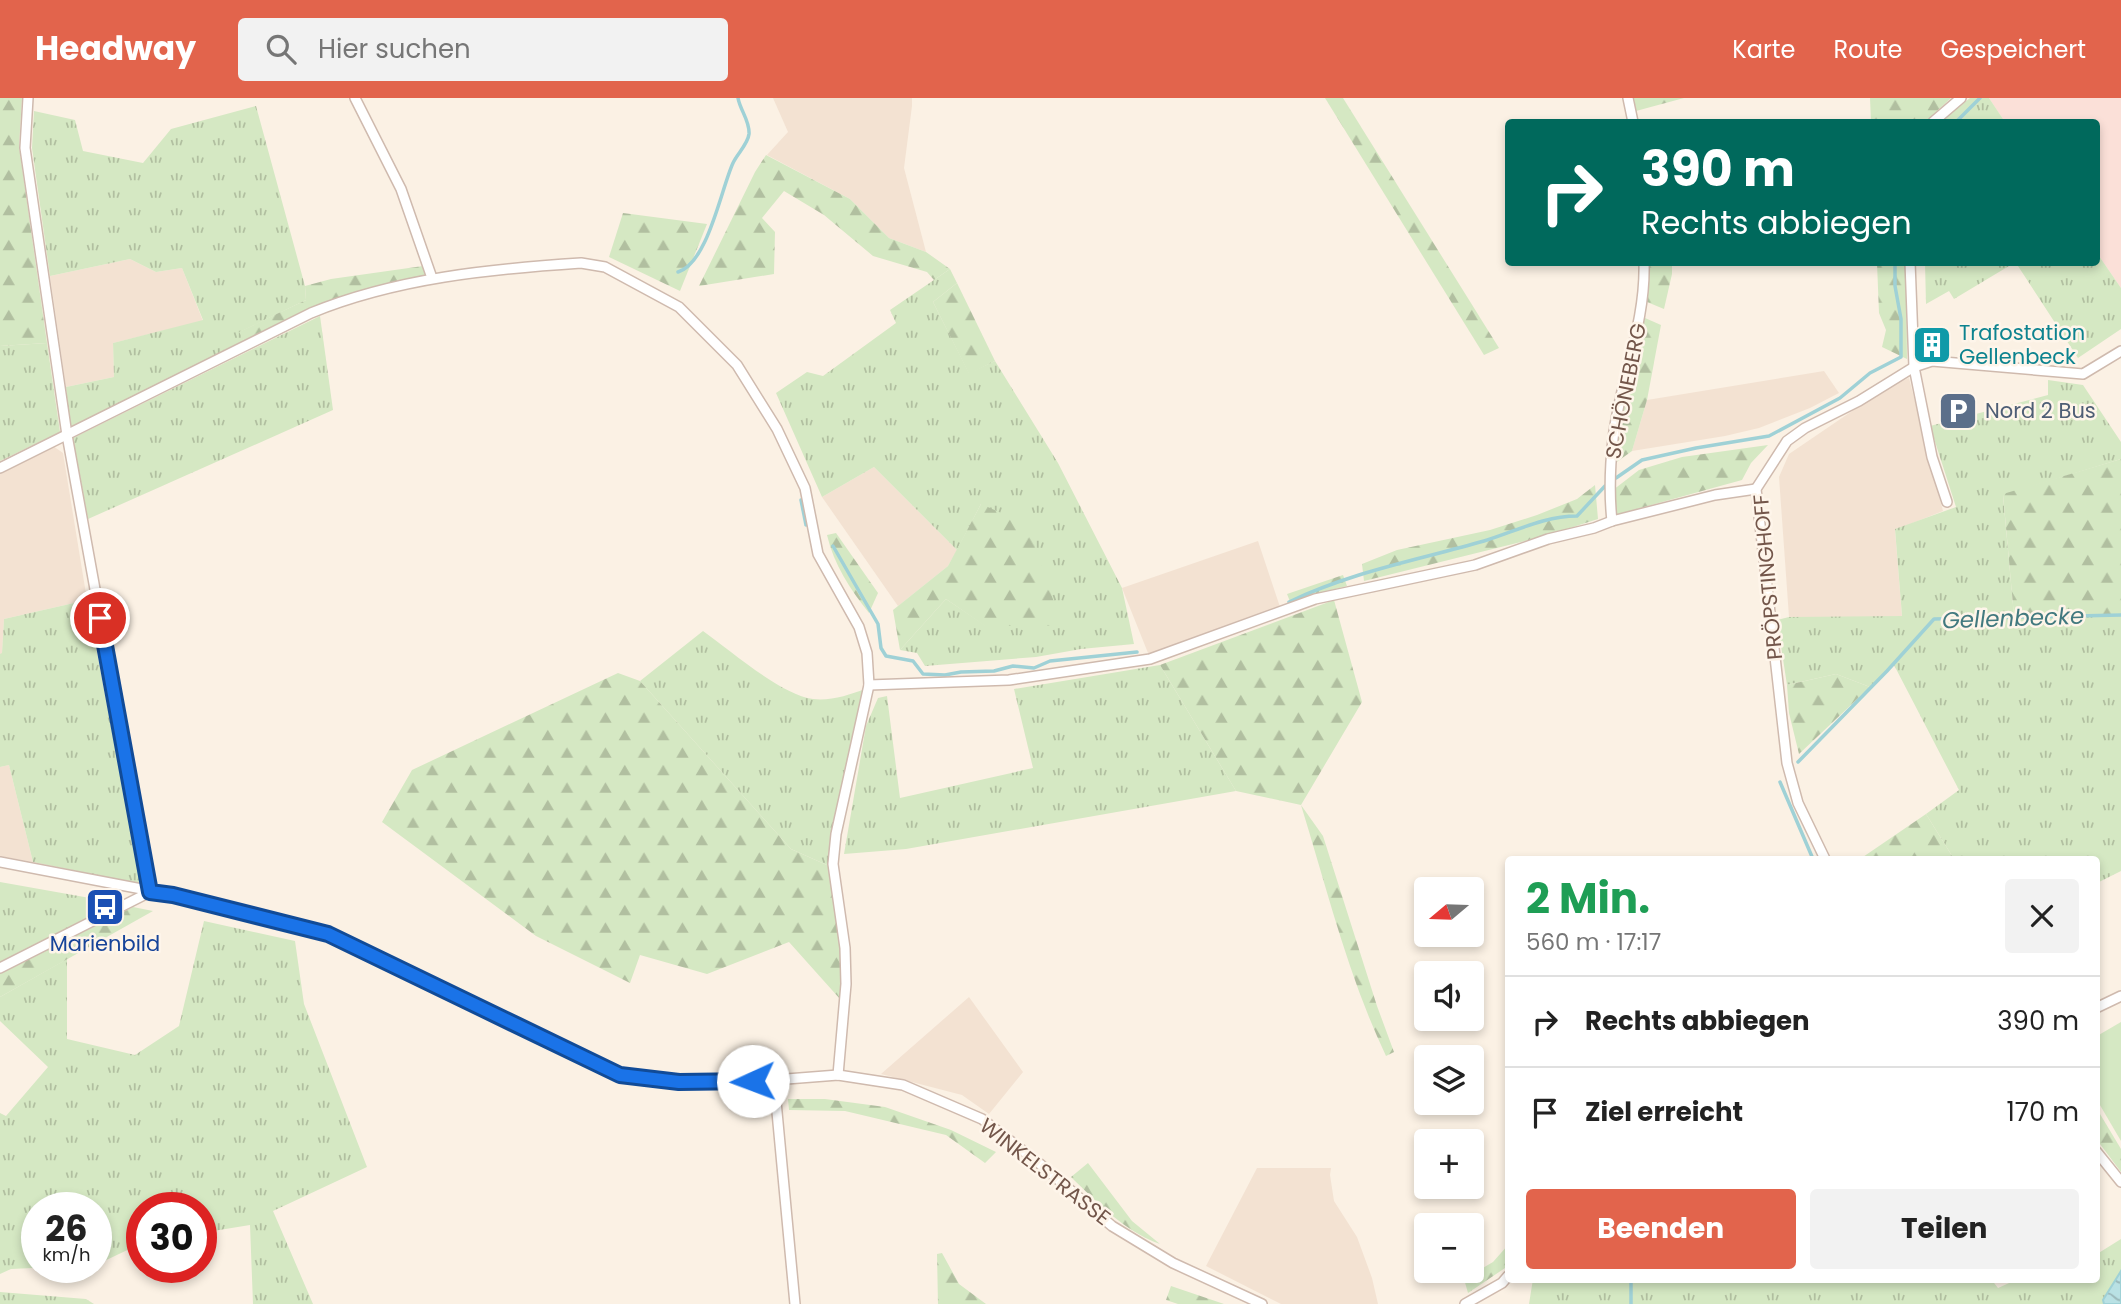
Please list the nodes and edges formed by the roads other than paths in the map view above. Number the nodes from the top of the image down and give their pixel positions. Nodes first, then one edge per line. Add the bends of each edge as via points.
1 (29, 98) edge
2 (355, 98) edge
3 (1628, 98) edge
4 (1961, 98) edge
5 (1632, 119) edge
6 (1936, 119) edge
7 (1644, 266) edge
8 (1910, 266) edge
9 (432, 278) junction
10 (2121, 351) edge
11 (1914, 367) junction
12 (67, 435) junction
13 (0, 468) edge
14 (1756, 489) junction
15 (1947, 502) dead end
16 (1612, 520) junction
17 (869, 685) junction
18 (1824, 856) edge
19 (0, 862) edge
20 (150, 892) junction
21 (0, 968) edge
22 (2121, 996) edge
23 (2100, 1006) edge
24 (838, 1074) junction
25 (774, 1080) junction
26 (2100, 1156) edge
27 (2121, 1182) edge
28 (1505, 1280) edge
29 (794, 1304) edge
30 (1262, 1304) edge
31 (1465, 1304) edge

1 - 12 street via 25,148
2 - 9 street via 401,189
3 - 5 street
4 - 6 street
7 - 16 street, SCHÖNEBERG via 1645,291 1613,437
8 - 11 street
9 - 12 street via 312,313
9 - 17 street via 582,263 605,267 680,307 737,365 777,429 805,488 818,554 859,627
10 - 11 street via 2083,374 1932,361
11 - 14 street, PRÖPSTINGHOFF via 1787,441
11 - 15 street via 1932,457
12 - 13 street
12 - 20 street
14 - 16 street
14 - 18 street, PRÖPSTINGHOFF via 1787,763 1798,803
16 - 17 street via 1475,565 1315,599 1150,659 1009,680
17 - 24 street via 833,864 846,984
19 - 20 street, WINKELSTRASSE
20 - 21 street
20 - 25 street, WINKELSTRASSE via 328,934 620,1075 679,1082
22 - 23 street
24 - 25 street, WINKELSTRASSE
24 - 30 street, WINKELSTRASSE via 903,1085 982,1119 1112,1226 1173,1263
25 - 29 street
26 - 27 street
28 - 31 street

